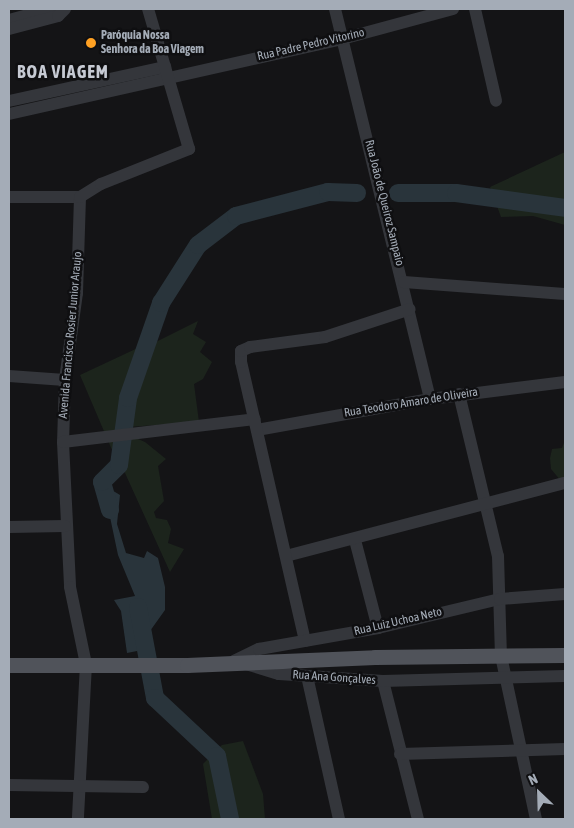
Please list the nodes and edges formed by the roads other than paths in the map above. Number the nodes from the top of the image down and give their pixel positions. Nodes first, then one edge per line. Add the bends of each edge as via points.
1 (50, 9) edge
2 (65, 9) edge
3 (148, 9) edge
4 (335, 9) edge
5 (453, 9) edge
6 (475, 9) edge
7 (422, 13) edge
8 (9, 20) edge
9 (9, 30) edge
10 (342, 40) junction
11 (167, 72) junction
12 (9, 101) edge
13 (496, 101) dead end
14 (9, 114) edge
15 (9, 197) edge
16 (80, 197) junction
17 (404, 282) junction
18 (565, 294) edge
19 (410, 310) junction
20 (9, 376) edge
21 (65, 380) junction
22 (565, 382) edge
23 (459, 394) junction
24 (430, 399) junction
25 (256, 425) junction
26 (63, 442) junction
27 (565, 483) edge
28 (486, 506) junction
29 (65, 526) junction
30 (9, 527) edge
31 (355, 540) junction
32 (286, 556) junction
33 (565, 594) edge
34 (500, 599) junction
35 (378, 628) junction
36 (305, 641) junction
37 (565, 655) edge
38 (501, 656) junction
39 (234, 661) junction
40 (86, 664) junction
41 (9, 665) edge
42 (307, 676) junction
43 (504, 676) junction
44 (565, 676) edge
45 (383, 682) junction
46 (521, 748) junction
47 (565, 749) edge
48 (400, 754) junction
49 (9, 785) edge
50 (79, 785) junction
51 (143, 787) dead end
52 (78, 819) edge
53 (339, 819) edge
54 (418, 819) edge
55 (536, 819) edge

1 - 8 street
2 - 9 street via 58,16
3 - 11 street
4 - 10 street, Rua João de Queiroz Sampaio
5 - 7 street, Rua Padre Pedro Vitorino
6 - 13 street
7 - 10 street, Rua Padre Pedro Vitorino
10 - 11 street, Rua Padre Pedro Vitorino
10 - 17 street, Rua João de Queiroz Sampaio
11 - 12 street
11 - 14 street
11 - 16 street via 189,149 101,184
15 - 16 street
16 - 21 street, Avenida Francisco Rosier Junior Araujo via 77,293
17 - 18 street
17 - 19 street, Rua João de Queiroz Sampaio
19 - 24 street, Rua João de Queiroz Sampaio
19 - 25 street via 325,337 244,348 241,362
20 - 21 street
21 - 26 street, Avenida Francisco Rosier Junior Araujo
22 - 23 street, Rua Teodoro Amaro de Oliveira
23 - 24 street, Rua Teodoro Amaro de Oliveira
23 - 28 street
24 - 25 street, Rua Teodoro Amaro de Oliveira
25 - 26 street, Rua Teodoro Amaro de Oliveira
25 - 32 street
26 - 29 street, Avenida Francisco Rosier Junior Araujo
27 - 28 street
28 - 31 street
28 - 34 street via 498,556
29 - 30 street
29 - 40 street, Avenida Francisco Rosier Junior Araujo via 70,586
31 - 32 street
31 - 35 street
32 - 36 street
33 - 34 street, Rua Luiz Uchoa Neto
34 - 35 street, Rua Luiz Uchoa Neto
34 - 38 street
35 - 36 street, Rua Luiz Uchoa Neto
36 - 39 street, Rua Luiz Uchoa Neto via 259,649
37 - 38 main road
38 - 39 main road
38 - 43 street
39 - 40 main road via 187,665
39 - 42 street, Rua Ana Gonçalves via 279,674
40 - 41 main road
40 - 50 street, Avenida Francisco Rosier Junior Araujo
42 - 45 street, Rua Ana Gonçalves
42 - 53 street
43 - 44 street
43 - 45 street
43 - 46 street
45 - 48 street, Rua Ana Gonçalves
46 - 47 street
46 - 48 street
46 - 55 street
48 - 54 street, Rua Ana Gonçalves
49 - 50 street
50 - 51 street
50 - 52 street, Avenida Francisco Rosier Junior Araujo

